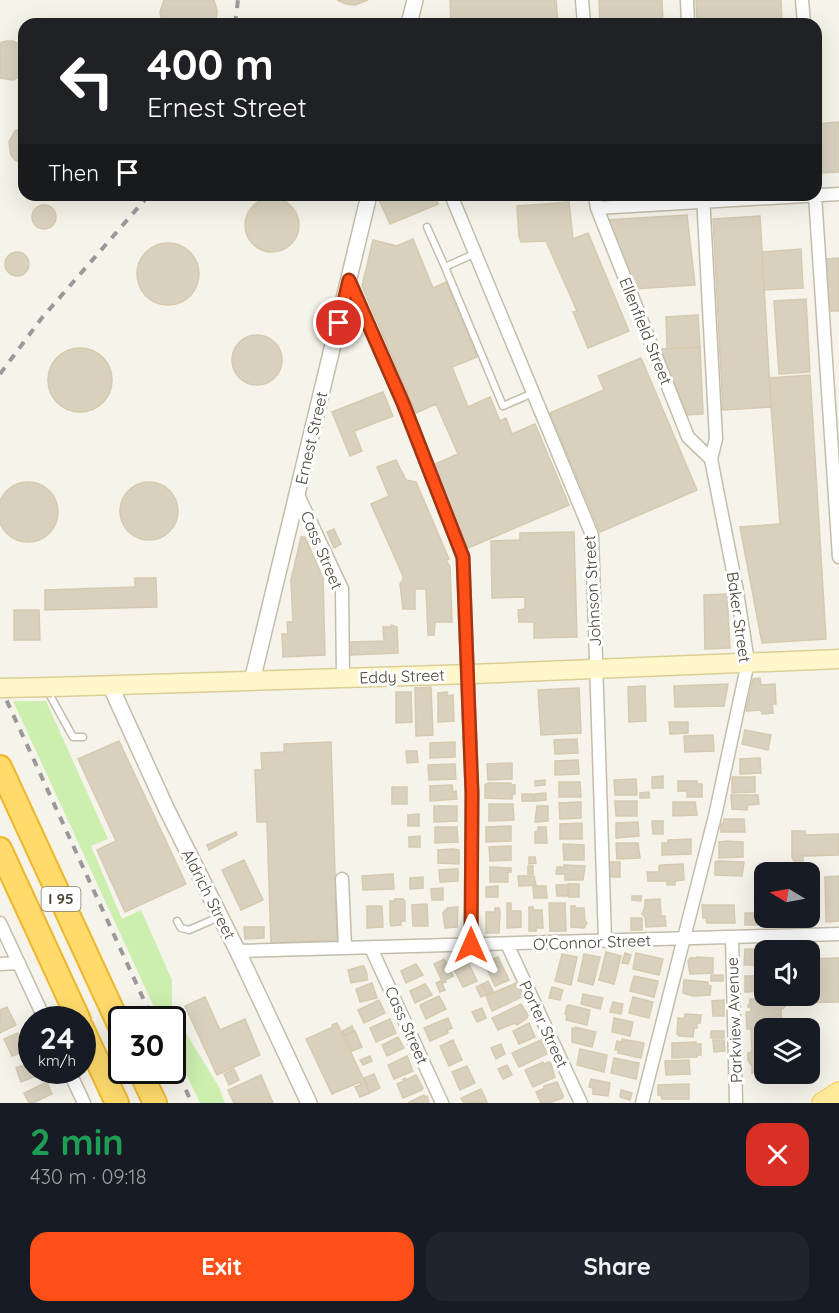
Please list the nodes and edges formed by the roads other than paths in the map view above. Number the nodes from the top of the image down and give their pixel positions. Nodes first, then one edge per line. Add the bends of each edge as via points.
1 (415, 0) edge
2 (582, 0) edge
3 (687, 0) edge
4 (802, 0) edge
5 (410, 18) edge
6 (584, 18) edge
7 (688, 18) edge
8 (804, 18) edge
9 (839, 194) edge
10 (822, 195) edge
11 (368, 201) edge
12 (454, 201) edge
13 (596, 201) edge
14 (680, 201) edge
15 (704, 201) edge
16 (815, 201) edge
17 (597, 208) junction
18 (427, 226) dead end
19 (476, 253) junction
20 (445, 267) junction
21 (349, 280) junction
22 (533, 393) junction
23 (711, 459) junction
24 (298, 495) junction
25 (839, 557) edge
26 (839, 659) edge
27 (748, 662) junction
28 (595, 668) junction
29 (468, 673) junction
30 (343, 678) junction
31 (252, 681) junction
32 (110, 685) junction
33 (49, 687) junction
34 (0, 688) edge
35 (83, 737) dead end
36 (0, 767) edge
37 (0, 849) edge
38 (342, 879) dead end
39 (220, 917) junction
40 (177, 921) dead end
41 (0, 923) edge
42 (839, 934) edge
43 (732, 937) junction
44 (685, 939) junction
45 (605, 941) junction
46 (507, 944) junction
47 (471, 945) junction
48 (345, 947) junction
49 (371, 948) junction
50 (237, 951) junction
51 (19, 963) junction
52 (0, 964) edge
53 (39, 1006) edge
54 (73, 1006) edge
55 (110, 1006) edge
56 (96, 1058) edge
57 (75, 1084) edge
58 (146, 1084) edge
59 (84, 1103) edge
60 (117, 1103) edge
61 (155, 1103) edge
62 (309, 1103) edge
63 (442, 1103) edge
64 (581, 1103) edge
65 (642, 1103) edge
66 (736, 1103) edge

1 - 5 street
2 - 6 street
3 - 7 street
4 - 8 street
9 - 10 street
11 - 21 street, Ernest Street
12 - 19 street, Johnson Street
13 - 17 street, Ellenfield Street
14 - 17 street
15 - 23 street, Baker Street via 717,439
16 - 25 street
17 - 23 street, Ellenfield Street via 688,437
18 - 20 lane
19 - 20 lane
19 - 22 street, Johnson Street
20 - 22 lane via 503,406
21 - 24 street, Ernest Street
21 - 29 street via 403,403 463,557
22 - 28 street, Johnson Street via 592,535
23 - 27 street, Baker Street
24 - 30 street, Cass Street via 342,589
24 - 31 street, Ernest Street
26 - 27 main road, Eddy Street
27 - 28 main road, Eddy Street
27 - 44 street, Baker Street
28 - 29 main road, Eddy Street
28 - 45 street, Johnson Street
29 - 30 main road, Eddy Street
29 - 47 street
30 - 31 main road, Eddy Street
31 - 32 main road, Eddy Street
32 - 33 main road, Eddy Street
32 - 39 street, Aldrich Street via 159,806
33 - 34 main road, Eddy Street, bridge
33 - 35 lane via 73,736
36 - 55 highway, I 95
37 - 54 highway, I 95
38 - 48 street
39 - 40 lane via 189,930 181,928
39 - 50 street, Aldrich Street
41 - 51 street
42 - 43 street, O'Connor Street
43 - 44 street, O'Connor Street
43 - 66 street, Parkview Avenue
44 - 45 street, O'Connor Street
44 - 65 street, Baker Street
45 - 46 street, O'Connor Street
46 - 47 street, O'Connor Street
46 - 64 street, Porter Street
47 - 49 street, O'Connor Street
48 - 49 street, O'Connor Street
48 - 50 street, O'Connor Street
49 - 63 street, Cass Street
50 - 62 street, Aldrich Street
51 - 52 street
51 - 53 street
56 - 60 highway
57 - 59 street
58 - 61 highway

